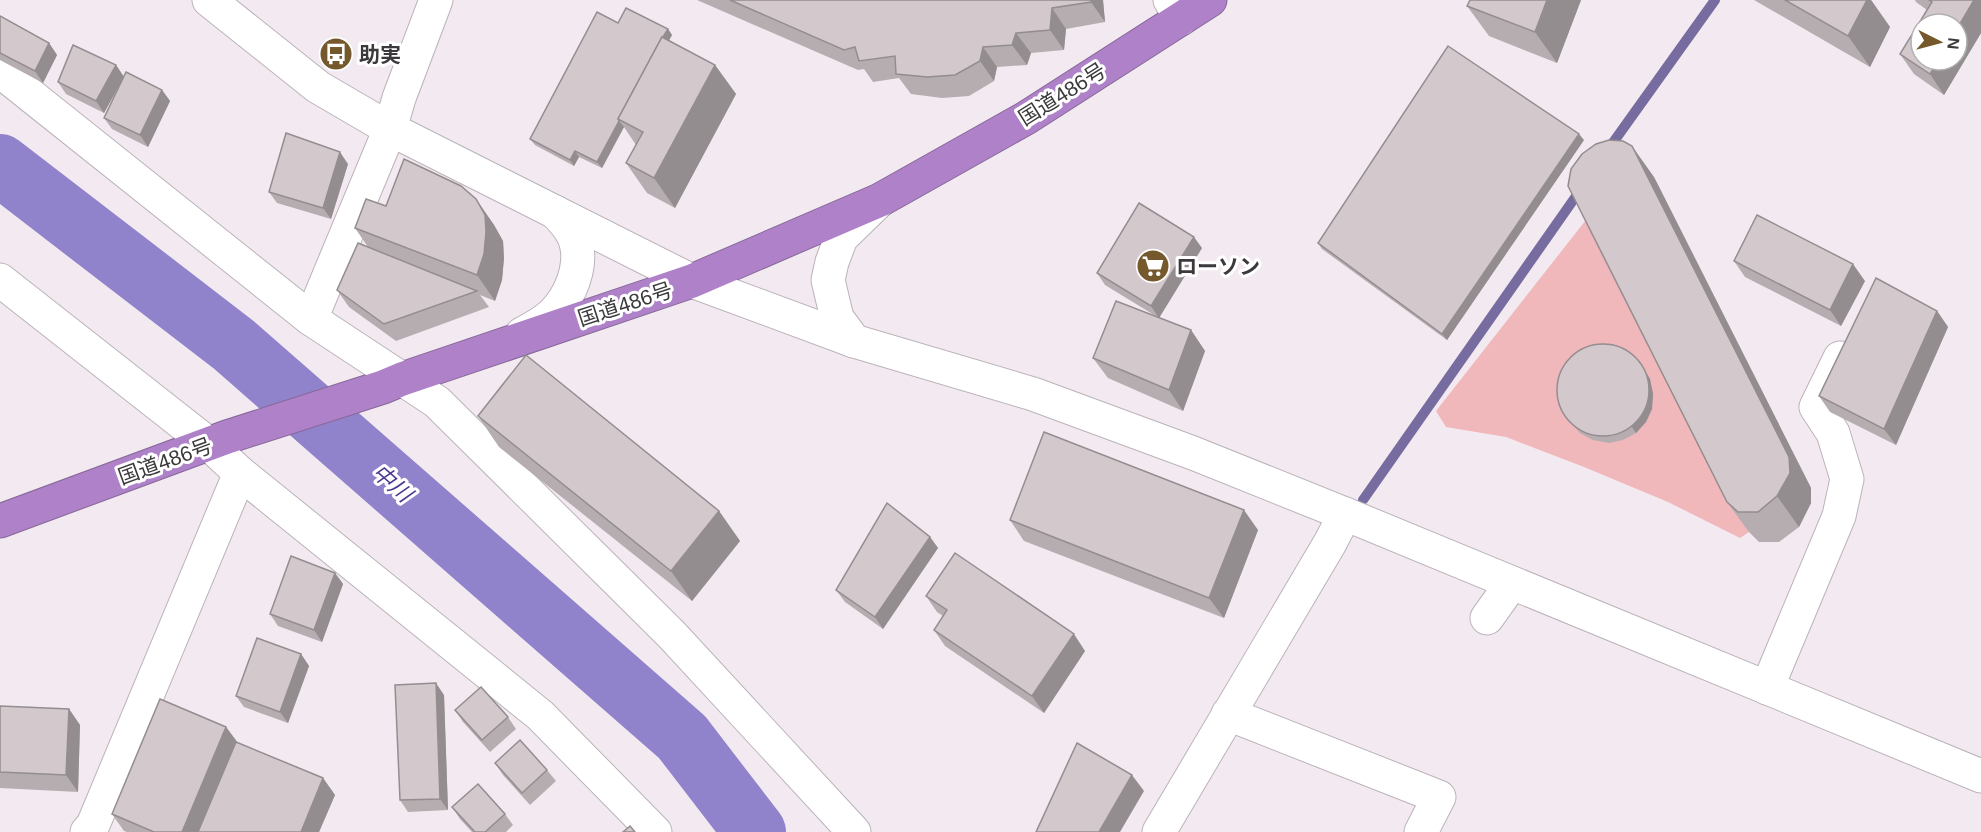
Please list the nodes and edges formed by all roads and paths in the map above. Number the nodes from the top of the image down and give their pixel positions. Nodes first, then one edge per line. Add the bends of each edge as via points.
1 (209, 0) edge
2 (436, 0) edge
3 (1210, 0) edge
4 (1175, 9) edge
5 (0, 71) edge
6 (390, 129) junction
7 (880, 200) junction
8 (555, 212) junction
9 (0, 280) edge
10 (692, 281) junction
11 (310, 319) junction
12 (1855, 327) edge
13 (854, 341) junction
14 (508, 343) junction
15 (392, 383) junction
16 (218, 441) junction
17 (240, 473) junction
18 (1345, 514) junction
19 (0, 521) edge
20 (1512, 583) junction
21 (1487, 618) dead end
22 (1767, 688) junction
23 (1228, 714) junction
24 (1981, 776) edge
25 (94, 830) edge
26 (655, 832) edge
27 (854, 832) edge
28 (1159, 832) edge
29 (1421, 832) edge

1 - 6 street via 318,87
2 - 6 street
3 - 4 highway, 国道486号
4 - 7 highway, 国道486号 via 1026,118
5 - 11 street
6 - 8 street
6 - 11 street
7 - 10 highway, 国道486号
7 - 13 street via 842,238 828,280 837,318
8 - 10 street
8 - 14 street via 572,233 577,248 574,280 559,308
9 - 16 street
10 - 13 street
10 - 14 highway, 国道486号
11 - 15 street
12 - 22 street via 1816,407 1833,433 1847,479 1839,516
13 - 18 street via 1033,394
14 - 15 highway, 国道486号
15 - 16 highway, 国道486号
15 - 27 street via 436,402 672,635
16 - 17 street
16 - 19 highway, 国道486号
17 - 25 street
17 - 26 street via 540,715
18 - 20 street
18 - 23 street
20 - 21 street
20 - 22 street
22 - 24 street
23 - 28 street
23 - 29 street via 1439,797

